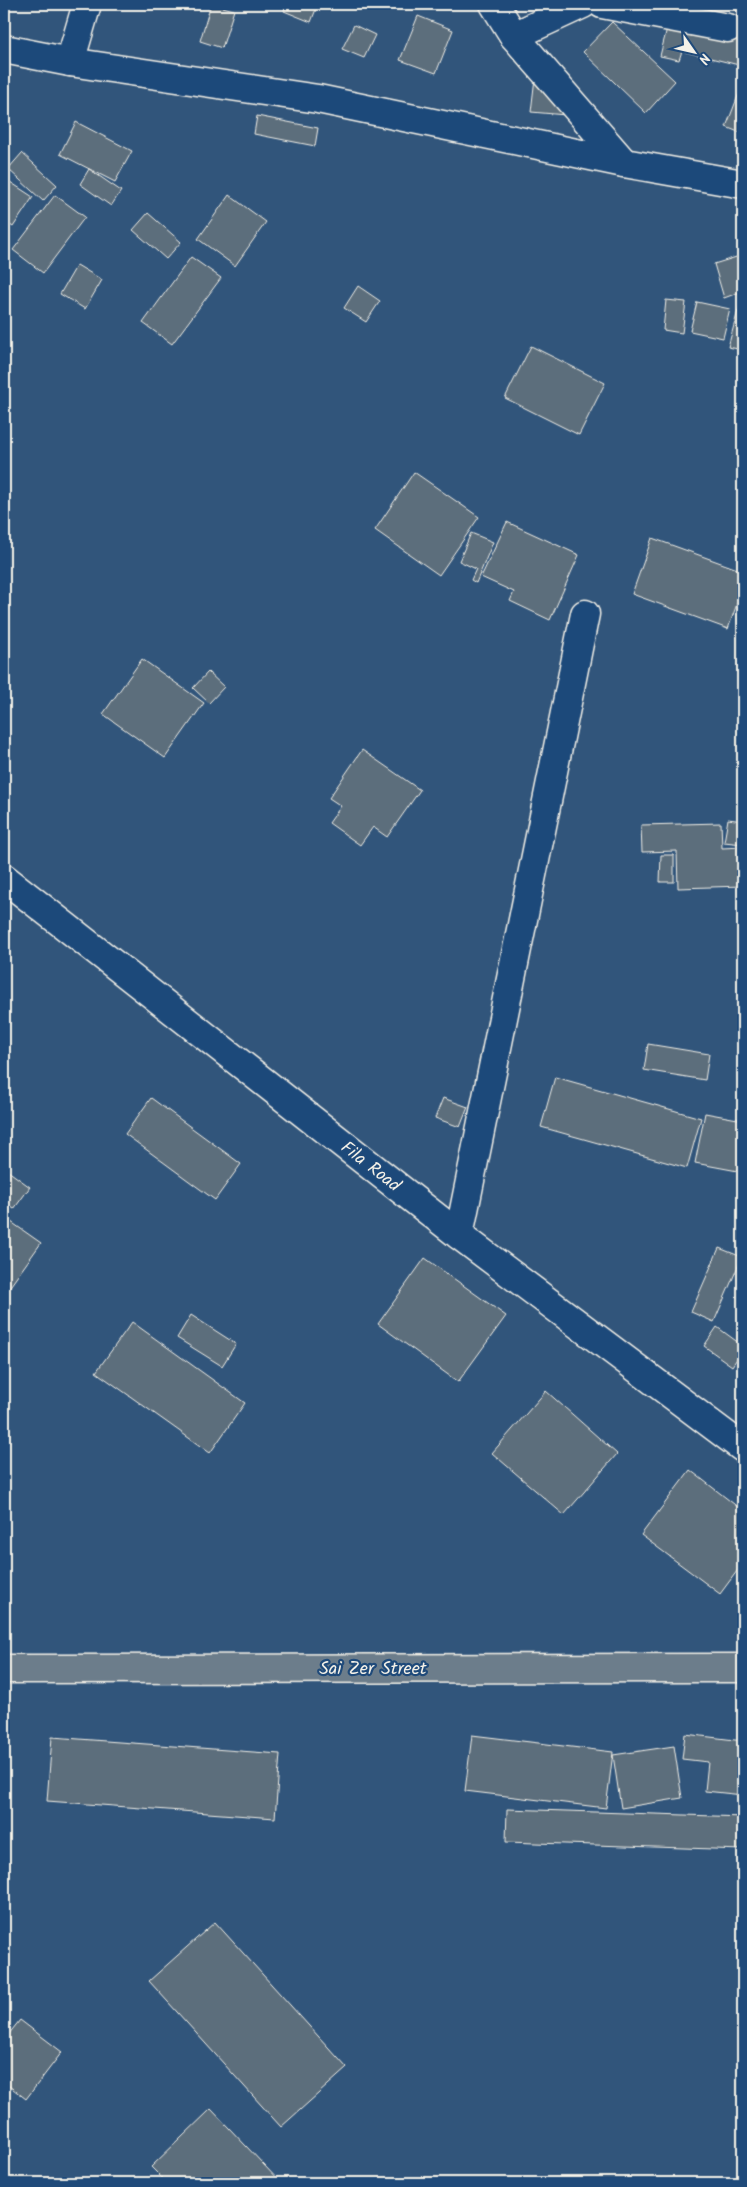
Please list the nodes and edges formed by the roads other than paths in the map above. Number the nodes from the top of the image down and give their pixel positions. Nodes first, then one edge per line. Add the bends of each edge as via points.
1 (87, 4) edge
2 (494, 4) edge
3 (583, 4) edge
4 (602, 4) edge
5 (728, 28) dead end
6 (514, 36) junction
7 (4, 49) edge
8 (70, 62) junction
9 (624, 163) junction
10 (743, 184) edge
11 (585, 614) dead end
12 (4, 878) edge
13 (459, 1235) junction
14 (743, 1448) edge
15 (743, 1668) edge
16 (4, 1669) edge

1 - 8 street
2 - 6 street
3 - 6 street
4 - 5 street
6 - 9 street
7 - 8 street
8 - 9 street via 318,100
9 - 10 street
11 - 13 street
12 - 13 street, Fila Road
13 - 14 street, Fila Road
15 - 16 highway, Sai Zer Street

